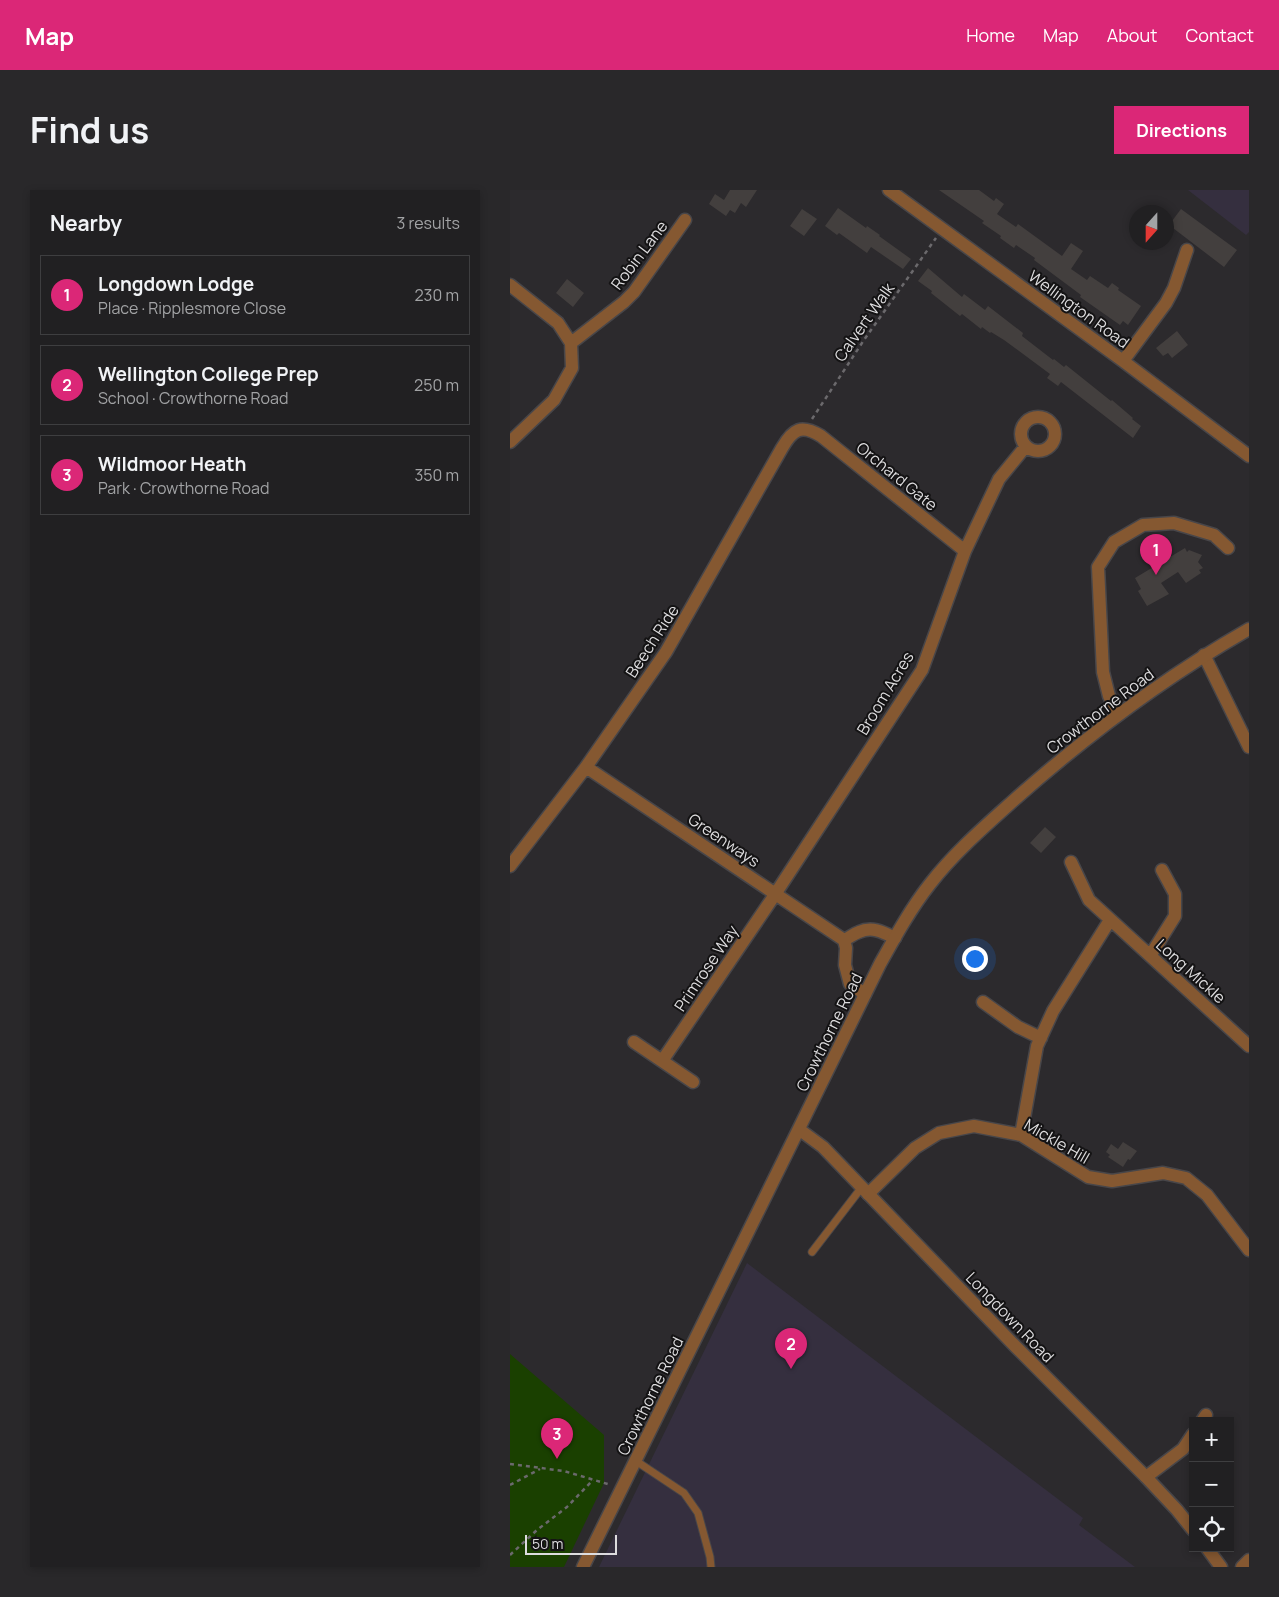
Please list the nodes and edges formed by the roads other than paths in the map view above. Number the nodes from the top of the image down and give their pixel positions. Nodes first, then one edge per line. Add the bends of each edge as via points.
1 (889, 190) edge
2 (685, 220) dead end
3 (1187, 250) dead end
4 (510, 285) edge
5 (571, 343) junction
6 (1123, 361) junction
7 (807, 429) joint
8 (510, 442) edge
9 (1026, 446) dead end
10 (1248, 453) edge
11 (1228, 548) dead end
12 (965, 551) junction
13 (1249, 628) edge
14 (1204, 655) junction
15 (1119, 714) junction
16 (1249, 747) edge
17 (586, 767) junction
18 (1071, 862) dead end
19 (510, 866) edge
20 (1162, 870) dead end
21 (775, 893) junction
22 (1110, 920) junction
23 (895, 938) junction
24 (844, 940) junction
25 (1150, 956) junction
26 (865, 994) junction
27 (983, 1002) dead end
28 (1041, 1038) junction
29 (634, 1042) dead end
30 (1249, 1046) edge
31 (662, 1061) junction
32 (693, 1082) dead end
33 (800, 1130) junction
34 (1020, 1135) junction
35 (865, 1191) junction
36 (1249, 1250) edge
37 (812, 1252) dead end
38 (1189, 1440) edge
39 (636, 1460) junction
40 (1146, 1477) junction
41 (1189, 1525) edge
42 (1210, 1552) edge
43 (1249, 1560) edge
44 (583, 1567) edge
45 (711, 1567) edge
46 (1222, 1567) edge
47 (1242, 1567) edge

1 - 6 street, Wellington Road
2 - 5 street, Robin Lane via 634,292
3 - 6 street via 1166,304
4 - 5 street via 558,323
5 - 8 street via 572,368 554,400
6 - 10 street, Wellington Road
7 - 12 street, Orchard Gate via 821,436
7 - 17 street, Beech Ride via 794,432 788,438 666,652
9 - 12 street, Broom Acres via 999,479
11 - 15 street via 1214,535 1174,523 1143,525 1114,542 1098,567 1104,672 1109,696
12 - 21 street, Broom Acres via 922,670
13 - 14 street, Crowthorne Road
14 - 15 street, Crowthorne Road
14 - 16 street
15 - 23 street, Crowthorne Road via 1033,783 974,836 930,884
17 - 19 street, Beech Ride
17 - 21 street, Greenways
18 - 22 street, Long Mickle via 1089,900
20 - 25 street via 1175,894 1175,916
21 - 24 street, Greenways
21 - 31 street, Primrose Way
22 - 25 street, Long Mickle
22 - 28 street via 1053,1011
23 - 24 street via 869,929
23 - 26 street, Crowthorne Road
24 - 26 street via 845,966 850,984
25 - 30 street, Long Mickle
26 - 33 street, Crowthorne Road
27 - 28 street via 1018,1027
28 - 34 street
29 - 31 street
31 - 32 street
33 - 35 street, Longdown Road via 823,1147
33 - 39 street, Crowthorne Road
34 - 35 street, Mickle Hill via 974,1126 939,1133
34 - 36 street, Mickle Hill via 1088,1177 1112,1180 1163,1173 1186,1178 1208,1195
35 - 37 lane
35 - 40 street, Longdown Road
38 - 40 street via 1183,1449
39 - 44 street, Crowthorne Road
39 - 45 lane via 689,1499 698,1513
40 - 41 street, Longdown Road
42 - 46 street
43 - 47 street

